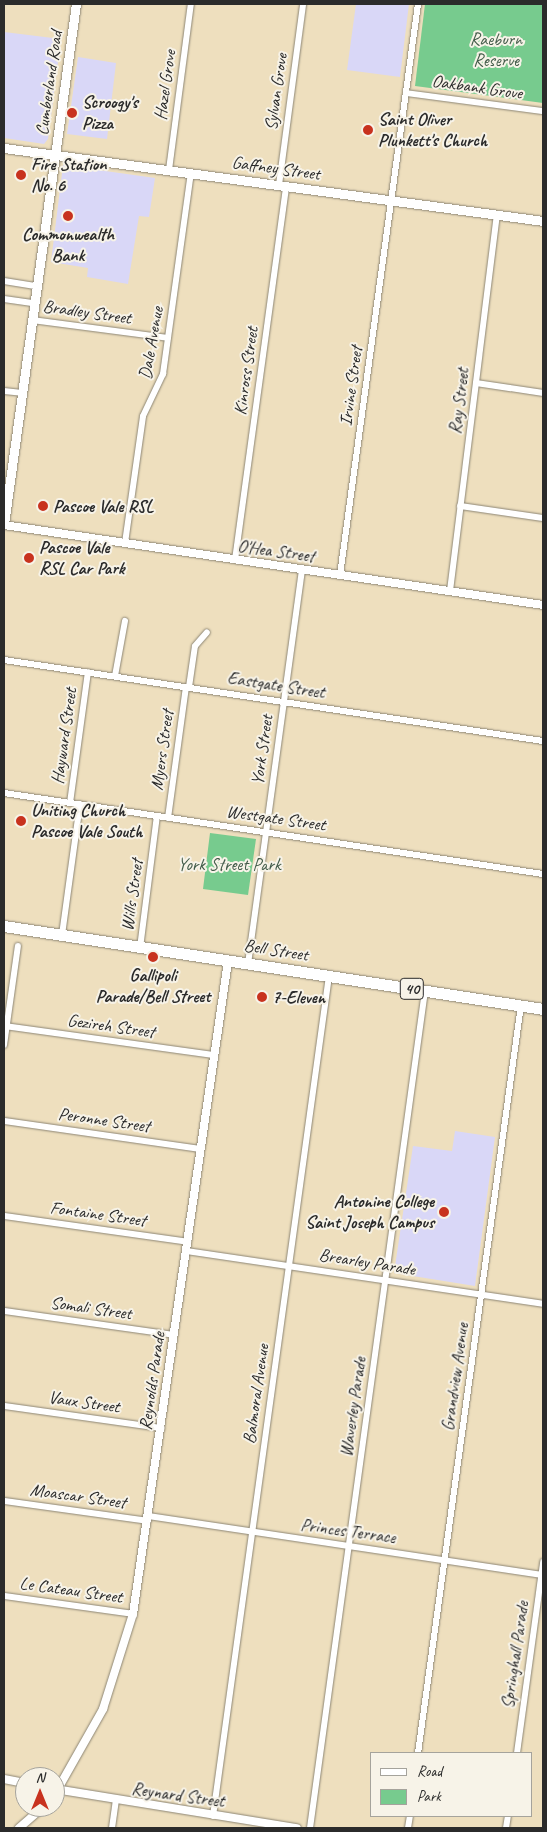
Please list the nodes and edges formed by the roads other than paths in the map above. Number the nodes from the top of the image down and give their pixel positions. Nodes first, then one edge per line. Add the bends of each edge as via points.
1 (76, 4) edge
2 (191, 4) edge
3 (303, 4) edge
4 (418, 4) edge
5 (406, 93) junction
6 (543, 112) edge
7 (4, 148) edge
8 (56, 155) junction
9 (169, 170) junction
10 (192, 173) junction
11 (282, 186) junction
12 (392, 200) junction
13 (497, 214) junction
14 (543, 221) edge
15 (4, 281) edge
16 (37, 286) junction
17 (4, 299) edge
18 (34, 303) junction
19 (32, 320) junction
20 (168, 338) junction
21 (476, 383) junction
22 (4, 391) edge
23 (543, 393) edge
24 (22, 394) junction
25 (460, 506) junction
26 (543, 518) edge
27 (4, 524) edge
28 (125, 544) junction
29 (235, 560) junction
30 (302, 570) junction
31 (340, 575) junction
32 (450, 591) junction
33 (543, 605) edge
34 (125, 621) dead end
35 (207, 632) dead end
36 (4, 660) edge
37 (88, 672) junction
38 (115, 676) junction
39 (188, 687) junction
40 (284, 702) junction
41 (543, 741) edge
42 (4, 793) edge
43 (70, 803) junction
44 (80, 804) junction
45 (157, 816) junction
46 (168, 818) junction
47 (266, 832) junction
48 (543, 874) edge
49 (4, 926) edge
50 (62, 935) junction
51 (18, 946) dead end
52 (140, 948) junction
53 (228, 961) junction
54 (248, 964) junction
55 (329, 976) junction
56 (425, 991) junction
57 (521, 1005) junction
58 (543, 1008) edge
59 (5, 1026) edge
60 (4, 1045) edge
61 (214, 1055) junction
62 (4, 1121) edge
63 (201, 1149) junction
64 (4, 1216) edge
65 (188, 1242) junction
66 (186, 1251) junction
67 (289, 1266) junction
68 (385, 1280) junction
69 (482, 1294) junction
70 (543, 1304) edge
71 (4, 1311) edge
72 (174, 1335) junction
73 (4, 1406) edge
74 (161, 1428) junction
75 (4, 1501) edge
76 (148, 1519) junction
77 (252, 1532) junction
78 (349, 1546) junction
79 (445, 1561) junction
80 (543, 1562) edge
81 (542, 1575) edge
82 (4, 1596) edge
83 (133, 1614) junction
84 (418, 1752) edge
85 (517, 1752) edge
86 (65, 1775) edge
87 (65, 1792) edge
88 (116, 1801) junction
89 (214, 1816) junction
90 (32, 1817) edge
91 (20, 1827) edge
92 (112, 1828) edge
93 (297, 1828) edge
94 (310, 1828) edge

1 - 8 main road, Cumberland Road
2 - 9 street, Hazel Grove
3 - 11 street, Sylvan Grove
4 - 5 street, Irvine Street
5 - 6 street, Oakbank Grove
5 - 12 street, Irvine Street
7 - 8 main road, Gaffney Street
8 - 9 main road, Gaffney Street
8 - 16 main road, Cumberland Road
9 - 10 main road, Gaffney Street
10 - 11 main road, Gaffney Street
10 - 20 street, Dale Avenue
11 - 12 main road, Gaffney Street
11 - 29 street, Kinross Street
12 - 13 main road, Gaffney Street
12 - 31 street, Irvine Street
13 - 14 main road, Gaffney Street
13 - 21 street, Ray Street
15 - 16 street
16 - 18 main road, Cumberland Road
17 - 18 street
18 - 19 main road, Cumberland Road
19 - 20 street, Bradley Street
19 - 24 main road, Cumberland Road
20 - 28 street, Dale Avenue via 162,380 143,416
21 - 23 street
21 - 25 street, Ray Street
22 - 24 street
24 - 27 main road, Cumberland Road
25 - 26 street
25 - 32 street, Ray Street
27 - 28 street, O'Hea Street
28 - 29 street, O'Hea Street
29 - 30 street, O'Hea Street
30 - 31 street, O'Hea Street
30 - 40 street, York Street
31 - 32 street, O'Hea Street
32 - 33 street, O'Hea Street
34 - 38 street
35 - 39 street, Myers Street via 195,646
36 - 37 street, Eastgate Street
37 - 38 street, Eastgate Street
37 - 43 street, Hayward Street
38 - 39 street, Eastgate Street
39 - 40 street, Eastgate Street
39 - 46 street, Myers Street
40 - 41 street, Eastgate Street
40 - 47 street, York Street
42 - 43 street, Westgate Street
43 - 44 street, Westgate Street
44 - 45 street, Westgate Street
44 - 50 street
45 - 46 street, Westgate Street
45 - 52 street, Wills Street
46 - 47 street, Westgate Street
47 - 48 street, Westgate Street
47 - 54 street, York Street
49 - 50 highway, Bell Street / 40
50 - 52 highway, Bell Street / 40
51 - 59 street
52 - 53 highway, Bell Street / 40
53 - 54 highway, Bell Street / 40
53 - 61 street, Reynolds Parade
54 - 55 highway, Bell Street / 40
55 - 56 highway, Bell Street / 40
55 - 67 street, Balmoral Avenue
56 - 57 highway, Bell Street / 40
56 - 68 street, Waverley Parade
57 - 58 highway, Bell Street / 40
57 - 69 street, Grandview Avenue
59 - 60 street
59 - 61 street, Gezireh Street
61 - 63 street, Reynolds Parade
62 - 63 street, Peronne Street
63 - 65 street, Reynolds Parade
64 - 65 street, Fontaine Street
65 - 66 street, Reynolds Parade
66 - 67 street, Brearley Parade
66 - 72 street, Reynolds Parade
67 - 68 street, Brearley Parade
67 - 77 street, Balmoral Avenue
68 - 69 street, Brearley Parade
68 - 78 street, Waverley Parade
69 - 70 street, Brearley Parade
69 - 79 street, Grandview Avenue
71 - 72 street, Somali Street
72 - 74 street, Reynolds Parade
73 - 74 street, Vaux Street
74 - 76 street, Reynolds Parade
75 - 76 street, Moascar Street
76 - 77 street, Princes Terrace
76 - 83 street, Reynolds Parade
77 - 78 street, Princes Terrace
77 - 89 street, Balmoral Avenue
78 - 79 street, Princes Terrace
78 - 94 street, Waverley Parade
79 - 81 street, Princes Terrace
79 - 84 street, Grandview Avenue
80 - 81 street, Springhall Parade
81 - 85 street, Springhall Parade
82 - 83 street, Le Cateau Street
83 - 86 street, Reynolds Parade via 103,1709
87 - 88 street, Reynard Street
88 - 89 street, Reynard Street
88 - 92 street
89 - 93 street, Reynard Street
90 - 91 street

